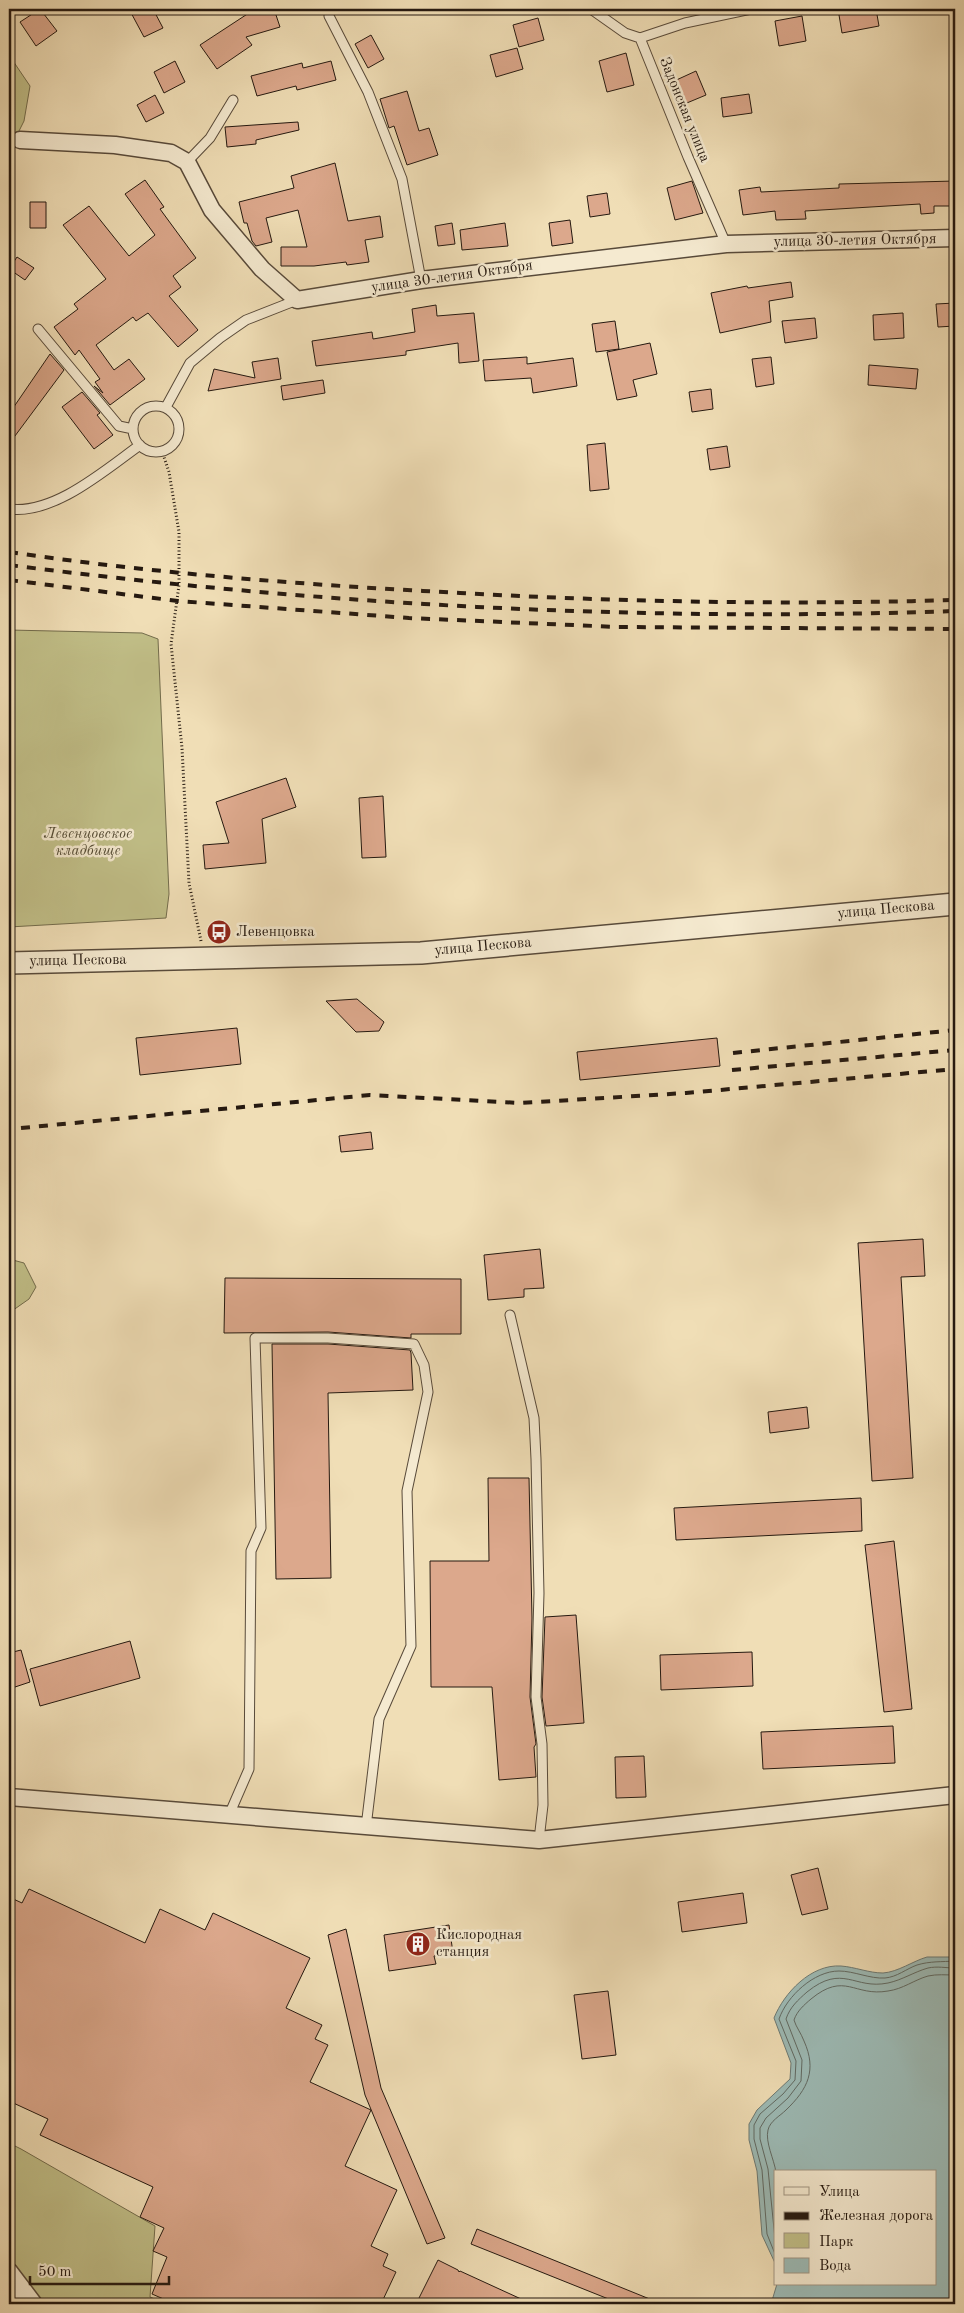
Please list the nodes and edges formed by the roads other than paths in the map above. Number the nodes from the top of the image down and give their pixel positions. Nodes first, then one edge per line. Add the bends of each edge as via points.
1 (591, 9) edge
2 (751, 9) edge
3 (329, 16) dead end
4 (640, 38) junction
5 (233, 100) dead end
6 (20, 140) dead end
7 (187, 162) junction
8 (955, 238) edge
9 (726, 244) junction
10 (421, 280) junction
11 (297, 300) junction
12 (38, 329) dead end
13 (166, 408) junction
14 (133, 429) junction
15 (140, 445) junction
16 (9, 509) edge
17 (955, 904) edge
18 (9, 963) edge
19 (510, 1315) dead end
20 (955, 1796) edge
21 (9, 1797) edge
22 (229, 1815) junction
23 (366, 1827) junction
24 (539, 1840) junction
25 (9, 2271) edge
26 (23, 2291) junction
27 (9, 2300) edge
28 (34, 2304) edge

1 - 4 lane via 625,33
2 - 4 lane via 685,23
3 - 10 lane via 368,92 402,179
4 - 9 lane, Задонская улица
5 - 7 lane via 210,138
6 - 7 street via 116,145 171,153
7 - 11 street via 212,210 262,269
8 - 9 street, улица 30-летия Октября
9 - 10 street, улица 30-летия Октября
10 - 11 street, улица 30-летия Октября
11 - 13 lane via 246,320 220,338 190,363
12 - 14 lane via 119,426
13 - 14 lane via 148,407 140,412
13 - 15 lane via 178,421 176,440 162,451 154,452
14 - 15 lane
15 - 16 lane via 79,488 47,504
17 - 18 street, улица Пескова via 421,953
19 - 24 lane via 534,1418 538,1593 536,1697 542,1744
20 - 24 street
21 - 22 street
22 - 23 street
22 - 23 lane via 249,1769 251,1551 261,1528 255,1338 328,1338 414,1344 424,1365 428,1392 407,1490 411,1646 379,1719
23 - 24 street
25 - 26 street
26 - 27 street
26 - 28 street

